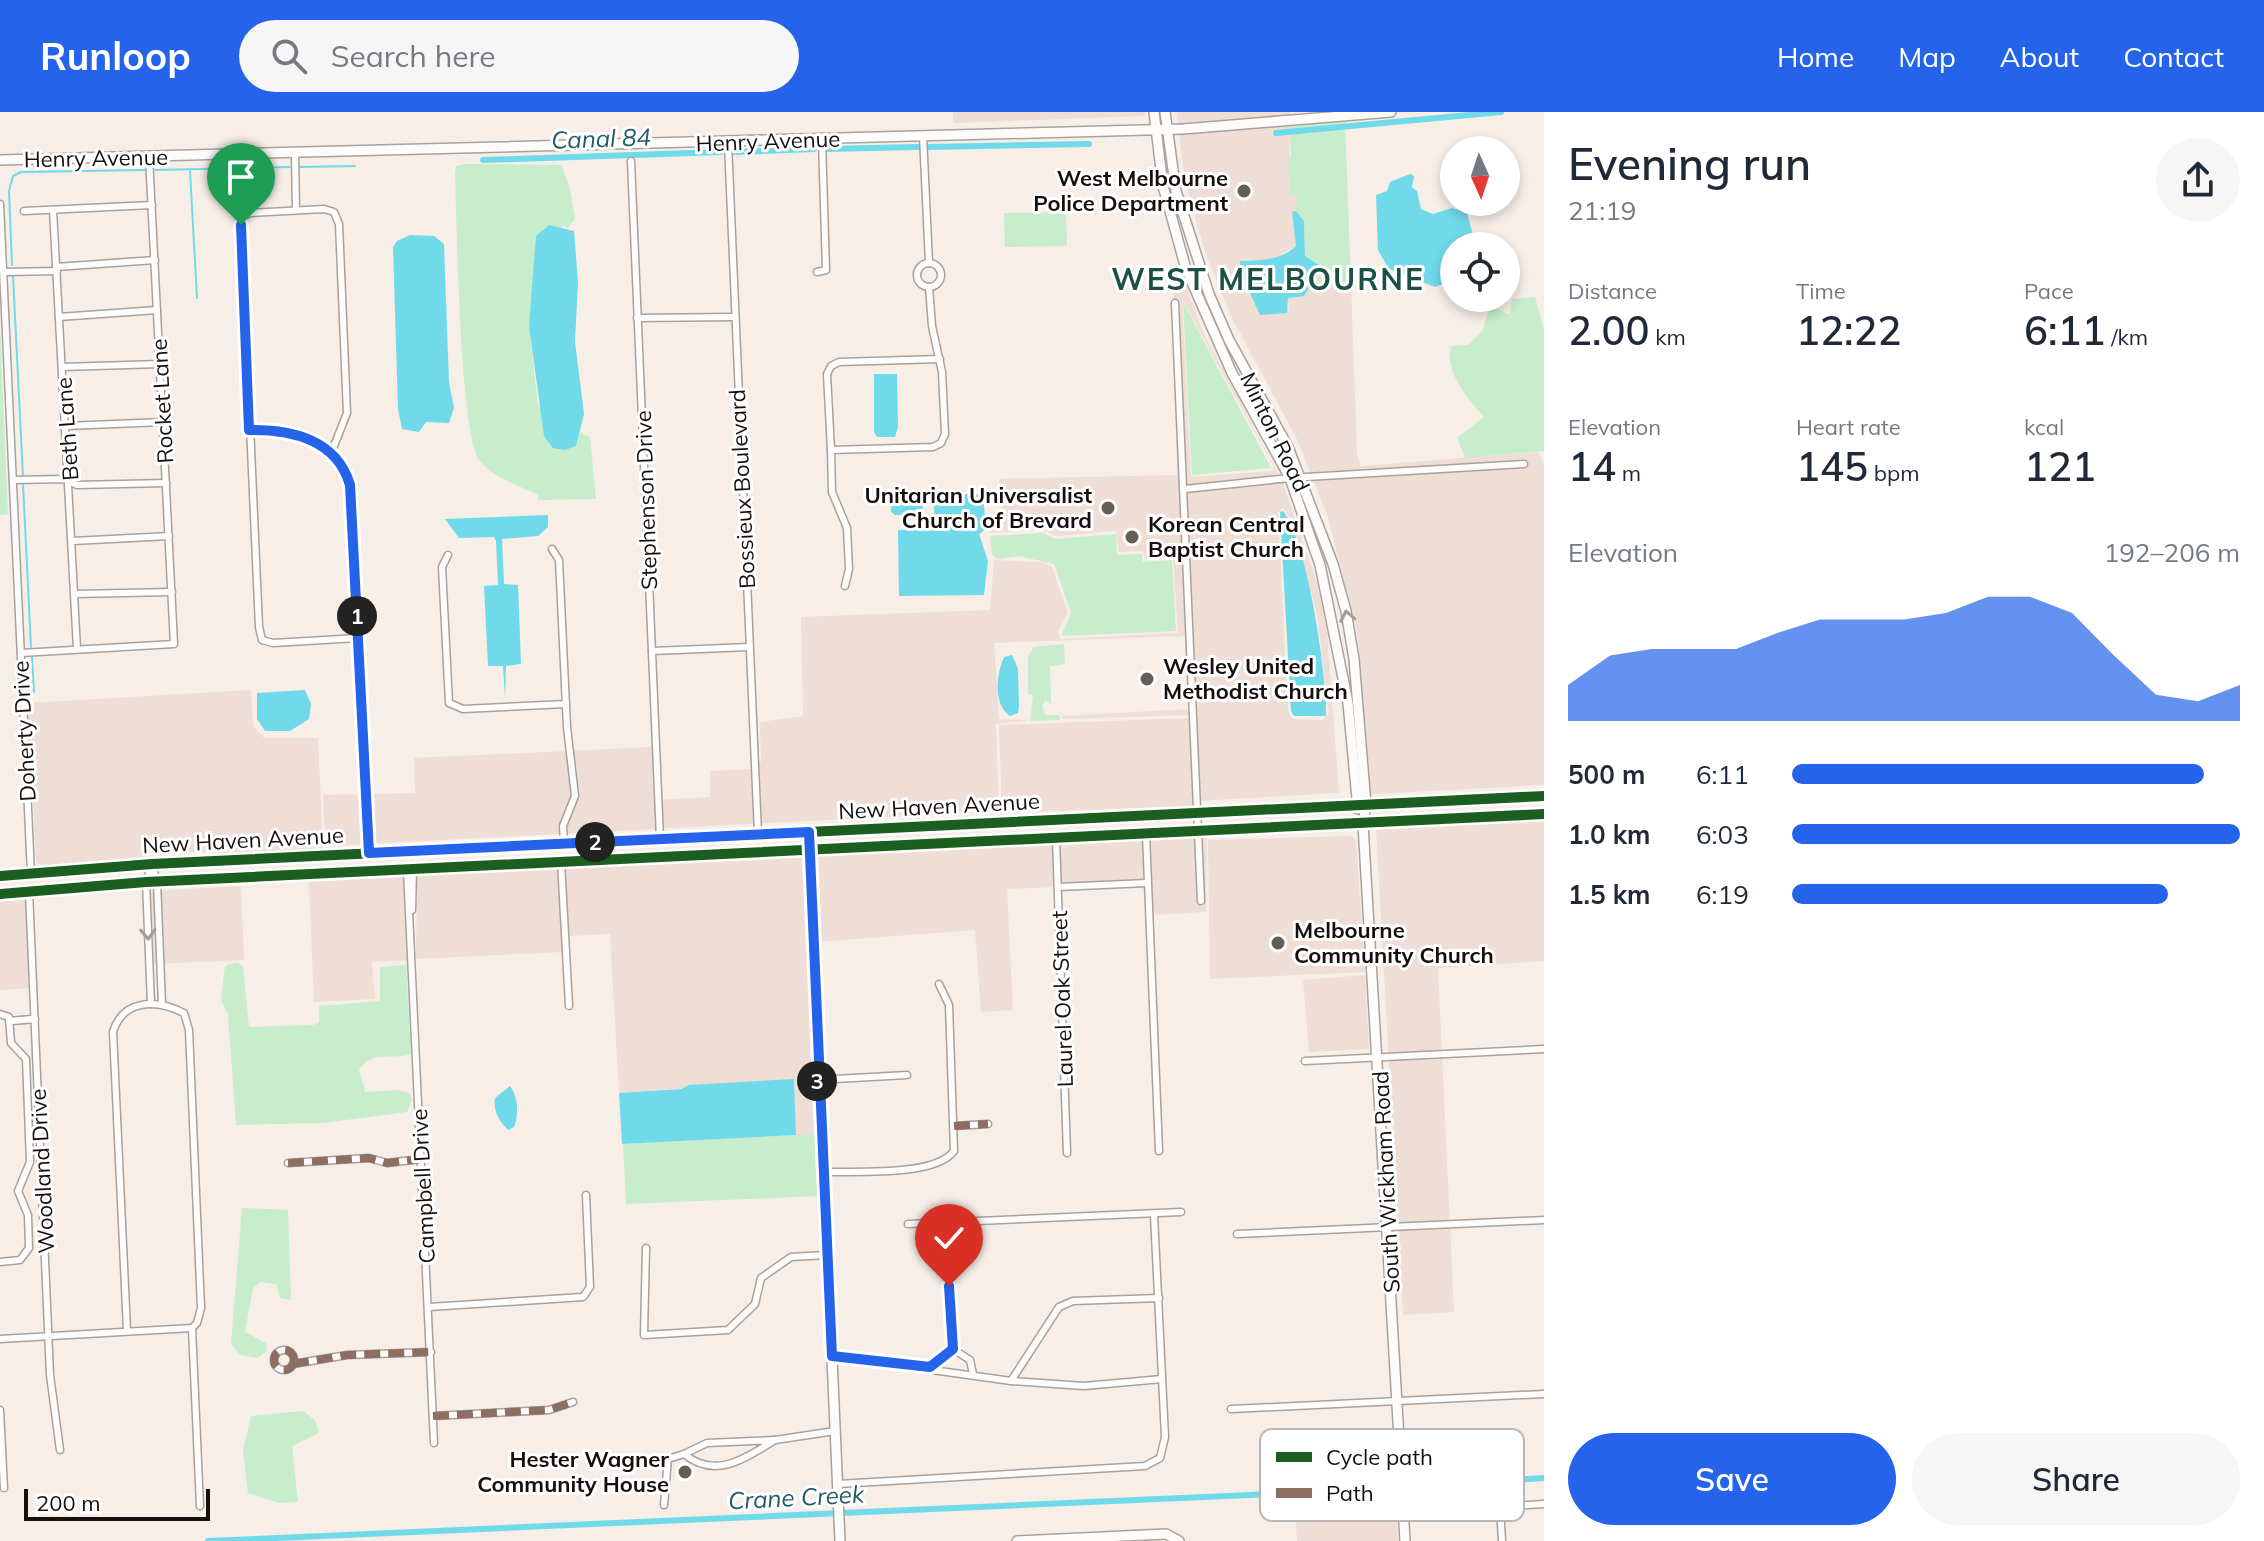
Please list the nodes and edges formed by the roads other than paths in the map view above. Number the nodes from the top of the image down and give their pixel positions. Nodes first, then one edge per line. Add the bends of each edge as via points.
1 (1154, 112) edge
2 (1165, 112) edge
3 (1391, 112) edge
4 (1294, 116) edge
5 (1155, 129) junction
6 (1166, 129) junction
7 (923, 136) junction
8 (822, 140) junction
9 (728, 143) junction
10 (295, 154) junction
11 (149, 157) junction
12 (0, 160) edge
13 (631, 161) dead end
14 (0, 204) edge
15 (152, 205) junction
16 (53, 210) junction
17 (296, 210) junction
18 (24, 211) dead end
19 (155, 260) junction
20 (929, 263) junction
21 (57, 269) junction
22 (4, 272) junction
23 (817, 272) dead end
24 (929, 287) junction
25 (1175, 303) dead end
26 (157, 310) junction
27 (59, 317) junction
28 (734, 317) junction
29 (637, 318) junction
30 (1221, 324) junction
31 (1212, 333) junction
32 (940, 359) junction
33 (160, 364) junction
34 (62, 367) junction
35 (163, 422) junction
36 (66, 426) junction
37 (249, 430) junction
38 (831, 450) junction
39 (332, 451) junction
40 (1524, 464) dead end
41 (1295, 478) junction
42 (13, 480) junction
43 (70, 482) junction
44 (166, 483) junction
45 (1185, 489) junction
46 (169, 536) junction
47 (73, 541) junction
48 (552, 549) dead end
49 (448, 555) dead end
50 (845, 586) dead end
51 (172, 592) junction
52 (75, 594) junction
53 (358, 638) junction
54 (749, 647) junction
55 (77, 649) junction
56 (652, 651) junction
57 (21, 653) junction
58 (566, 704) junction
59 (1522, 797) junction
60 (1544, 797) edge
61 (1362, 805) junction
62 (1198, 813) junction
63 (1544, 814) edge
64 (1523, 815) junction
65 (1496, 817) junction
66 (1082, 819) junction
67 (1055, 820) junction
68 (1363, 824) junction
69 (952, 825) junction
70 (928, 826) junction
71 (1199, 831) junction
72 (809, 832) junction
73 (758, 834) junction
74 (1146, 834) junction
75 (686, 838) junction
76 (660, 839) junction
77 (1032, 839) junction
78 (1056, 839) junction
79 (594, 842) junction
80 (564, 844) junction
81 (922, 845) junction
82 (898, 846) junction
83 (430, 850) junction
84 (809, 850) junction
85 (369, 853) junction
86 (658, 858) junction
87 (613, 860) junction
88 (561, 862) junction
89 (541, 863) junction
90 (152, 864) junction
91 (410, 870) junction
92 (55, 872) junction
93 (343, 873) junction
94 (31, 874) junction
95 (0, 876) edge
96 (152, 882) junction
97 (1147, 883) junction
98 (1058, 887) junction
99 (29, 892) junction
100 (0, 894) edge
101 (1201, 901) dead end
102 (939, 984) dead end
103 (151, 1004) junction
104 (162, 1004) junction
105 (569, 1006) dead end
106 (0, 1014) edge
107 (34, 1019) junction
108 (10, 1021) junction
109 (1544, 1049) edge
110 (1379, 1057) junction
111 (1305, 1061) dead end
112 (907, 1075) dead end
113 (817, 1080) junction
114 (988, 1124) dead end
115 (954, 1126) junction
116 (1159, 1151) dead end
117 (1067, 1153) dead end
118 (421, 1159) junction
119 (288, 1163) dead end
120 (822, 1172) junction
121 (586, 1195) dead end
122 (1181, 1212) dead end
123 (1154, 1215) junction
124 (1544, 1220) edge
125 (908, 1224) dead end
126 (946, 1224) junction
127 (1389, 1228) junction
128 (1237, 1234) dead end
129 (646, 1248) dead end
130 (826, 1255) junction
131 (0, 1262) edge
132 (1159, 1298) junction
133 (429, 1307) junction
134 (192, 1328) junction
135 (127, 1330) junction
136 (50, 1336) junction
137 (0, 1339) edge
138 (953, 1349) junction
139 (431, 1352) junction
140 (832, 1356) junction
141 (293, 1364) dead end
142 (930, 1367) junction
143 (973, 1374) junction
144 (1162, 1379) junction
145 (1011, 1381) junction
146 (1544, 1394) edge
147 (1398, 1401) junction
148 (573, 1402) dead end
149 (1231, 1409) dead end
150 (0, 1410) edge
151 (433, 1416) junction
152 (1400, 1429) edge
153 (835, 1431) junction
154 (775, 1440) junction
155 (434, 1443) dead end
156 (60, 1450) dead end
157 (684, 1454) junction
158 (838, 1484) junction
159 (4, 1488) dead end
160 (1544, 1504) edge
161 (664, 1505) dead end
162 (1524, 1505) edge
163 (200, 1506) dead end
164 (1404, 1521) edge
165 (1501, 1521) edge
166 (1177, 1539) edge
167 (840, 1541) edge
168 (1017, 1541) edge
169 (1405, 1541) edge
170 (1502, 1541) edge

1 - 5 street, Minton Road
2 - 6 street, Minton Road
3 - 4 street, Henry Avenue
4 - 6 street, Henry Avenue
5 - 6 street, Henry Avenue
5 - 7 street, Henry Avenue
5 - 31 street, Minton Road via 1169,215
6 - 30 street, Minton Road via 1191,246
7 - 8 street, Henry Avenue
7 - 20 street
8 - 9 street, Henry Avenue
8 - 23 street via 826,270
9 - 10 street, Henry Avenue
9 - 28 street, Bossieux Boulevard
10 - 11 street, Henry Avenue
10 - 17 street
11 - 12 street, Henry Avenue
11 - 15 street, Rocket Lane
13 - 29 street, Stephenson Drive
14 - 22 street, Doherty Drive
15 - 16 street
15 - 19 street, Rocket Lane
16 - 18 street
16 - 21 street, Beth Lane
17 - 37 street via 242,217
17 - 39 street via 334,212 339,224 347,413
19 - 21 street
19 - 26 street, Rocket Lane
20 - 24 street via 918,275
20 - 24 street via 940,277
21 - 22 street
21 - 27 street, Beth Lane
22 - 42 street, Doherty Drive
24 - 32 street
25 - 45 street
26 - 27 street
26 - 33 street, Rocket Lane
27 - 34 street, Beth Lane
28 - 29 street
28 - 54 street, Bossieux Boulevard
29 - 56 street, Stephenson Drive
30 - 31 street
30 - 41 street, Minton Road via 1288,447
31 - 41 street, Minton Road
32 - 38 street via 831,366
32 - 38 street via 945,434 941,443
33 - 34 street
33 - 35 street, Rocket Lane
34 - 36 street, Beth Lane
35 - 36 street
35 - 44 street, Rocket Lane
36 - 43 street, Beth Lane
37 - 39 street via 294,433
37 - 53 street via 262,640
38 - 50 street via 832,492 847,528
39 - 53 street via 345,466 350,485
40 - 41 street
41 - 45 street
41 - 61 street, Minton Road via 1333,564 1346,611
42 - 43 street
42 - 57 street, Doherty Drive
43 - 44 street
43 - 47 street, Beth Lane
44 - 46 street, Rocket Lane
45 - 62 street
46 - 47 street
46 - 51 street, Rocket Lane
47 - 52 street, Beth Lane
48 - 58 street via 559,560
49 - 58 street via 442,567 449,703 463,709
51 - 52 street
51 - 55 street, Rocket Lane via 174,644
52 - 55 street, Beth Lane
53 - 85 street
54 - 56 street
54 - 73 street, Bossieux Boulevard
55 - 57 street
56 - 76 street, Stephenson Drive
57 - 94 street, Doherty Drive
58 - 80 street via 575,796 563,826
59 - 60 main road, New Haven Avenue
59 - 61 main road, New Haven Avenue
59 - 65 main road via 1513,809
60 - 64 main road
61 - 62 main road, New Haven Avenue
61 - 68 street, Minton Road
62 - 66 main road, New Haven Avenue
62 - 71 street
63 - 64 main road, New Haven Avenue
64 - 65 main road, New Haven Avenue
65 - 68 main road, New Haven Avenue
66 - 67 main road, New Haven Avenue
66 - 78 main road via 1064,827
67 - 69 main road, New Haven Avenue
67 - 77 main road via 1047,832
68 - 71 main road, New Haven Avenue
68 - 110 street, South Wickham Road
69 - 70 main road, New Haven Avenue
69 - 81 main road
70 - 72 main road, New Haven Avenue
70 - 82 main road
71 - 74 main road, New Haven Avenue
71 - 101 street
72 - 73 main road, New Haven Avenue
72 - 84 street
73 - 75 main road, New Haven Avenue
74 - 78 main road, New Haven Avenue
74 - 97 street
75 - 76 main road, New Haven Avenue
75 - 86 main road via 667,846
76 - 79 main road, New Haven Avenue
76 - 87 main road via 649,853
77 - 78 main road, New Haven Avenue
77 - 81 main road, New Haven Avenue
78 - 98 street
79 - 80 main road, New Haven Avenue
79 - 88 main road
80 - 83 main road, New Haven Avenue
80 - 89 main road
81 - 82 main road, New Haven Avenue
82 - 84 main road, New Haven Avenue
83 - 85 main road, New Haven Avenue
83 - 91 main road via 414,860
84 - 86 main road, New Haven Avenue
84 - 113 street
85 - 90 main road, New Haven Avenue
85 - 93 main road
86 - 87 main road, New Haven Avenue
87 - 88 main road, New Haven Avenue
88 - 89 main road, New Haven Avenue
88 - 105 street
89 - 91 main road, New Haven Avenue
90 - 92 main road, New Haven Avenue
90 - 96 street
91 - 93 main road, New Haven Avenue
91 - 118 street, Campbell Drive
92 - 94 main road, New Haven Avenue
92 - 99 main road via 38,880
93 - 96 main road, New Haven Avenue
94 - 95 main road, New Haven Avenue
94 - 100 main road via 20,887
96 - 99 main road, New Haven Avenue
96 -> 103 street
96 - 104 street
97 - 98 street, Laurel Oak Street
97 - 116 street
98 - 117 street, Laurel Oak Street
99 - 100 main road, New Haven Avenue
99 - 107 street, Woodland Drive
102 - 115 street via 949,1005
103 - 104 street
103 - 135 street via 130,1007 118,1017 113,1032
104 - 134 street via 184,1013 189,1030 201,1308
106 - 108 street
107 - 108 street
107 - 136 street, Woodland Drive
108 - 131 street via 11,1043 26,1059 30,1162 18,1195 28,1215 29,1248 20,1260
109 - 110 street
110 - 111 street
110 - 127 street, South Wickham Road
112 - 113 street
113 - 120 street
114 - 115 street
115 - 120 street via 954,1151 926,1167
118 - 119 street
118 - 133 street, Campbell Drive
120 - 130 street
121 - 133 street via 590,1287 583,1297
122 - 123 street
123 - 126 street
123 - 132 street
124 - 127 street
125 - 126 street
126 - 138 street
127 - 128 street
127 - 147 street, South Wickham Road
129 - 130 street via 644,1335 728,1330 755,1304 761,1278 791,1257
130 - 140 street
132 - 144 street
132 - 145 street via 1073,1301 1059,1307
133 - 139 street, Campbell Drive
134 - 135 street
134 - 163 street
135 - 136 street
136 - 137 street
136 - 156 street, Woodland Drive
138 - 142 street
138 - 143 street via 970,1360
139 - 141 street via 347,1355
139 - 151 street, Campbell Drive
140 - 142 street
140 - 153 street
142 - 143 street
143 - 145 street
144 - 145 street via 1084,1386
144 - 158 street via 1165,1437 1160,1458 1145,1466
146 - 147 street
147 - 149 street
147 - 152 street, South Wickham Road
148 - 151 street via 549,1410
150 - 159 street
151 - 155 street, Campbell Drive
153 - 154 street
153 - 158 street
154 - 157 street via 707,1443
154 - 157 street via 730,1467 703,1464
157 - 161 street via 668,1459
158 - 167 street
160 - 162 street
164 - 169 street, South Wickham Road
165 - 170 street
166 - 168 street via 1166,1534

